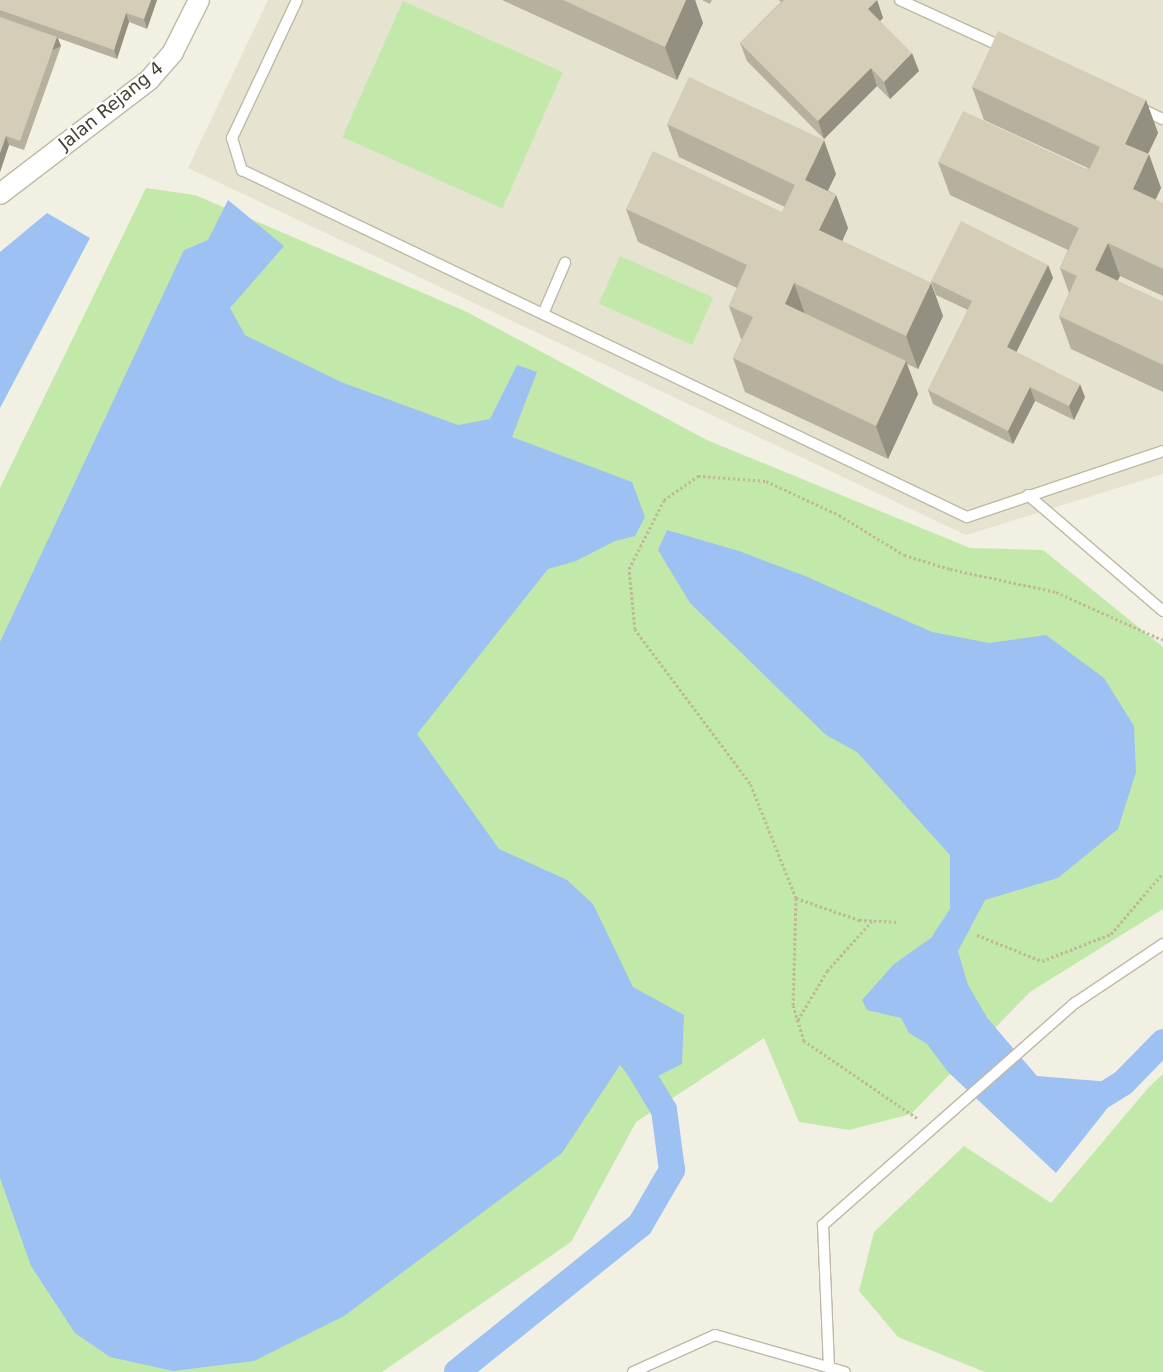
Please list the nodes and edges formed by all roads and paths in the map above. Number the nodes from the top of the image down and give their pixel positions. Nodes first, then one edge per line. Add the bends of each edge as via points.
1 (297, 0) edge
2 (900, 0) edge
3 (195, 3) edge
4 (1014, 52) edge
5 (1128, 103) edge
6 (1163, 119) edge
7 (0, 194) edge
8 (565, 263) dead end
9 (543, 314) junction
10 (1163, 451) edge
11 (1028, 495) junction
12 (1163, 611) edge
13 (1163, 640) edge
14 (1163, 873) edge
15 (796, 898) junction
16 (872, 921) junction
17 (899, 922) dead end
18 (978, 936) dead end
19 (1163, 944) edge
20 (798, 1021) junction
21 (932, 1129) junction
22 (829, 1367) junction
23 (633, 1372) edge
24 (845, 1372) edge

1 - 9 lane via 232,138 242,170
2 - 4 lane
3 - 7 street, Jalan Rejang 4 via 173,52 149,80
5 - 6 lane
8 - 9 lane
9 - 11 lane via 967,517
10 - 11 lane
11 - 12 lane
13 - 15 path via 1056,592 950,569 904,555 839,515 766,481 698,476 664,500 629,568 635,630 750,783
14 - 18 path via 1111,934 1042,961
15 - 16 path via 859,920
15 - 20 path via 793,1005
16 - 17 path
16 - 20 path via 827,971
19 - 21 lane via 1075,1003
20 - 21 path via 804,1041
21 - 22 lane via 823,1225
22 - 23 lane via 715,1335
22 - 24 lane

